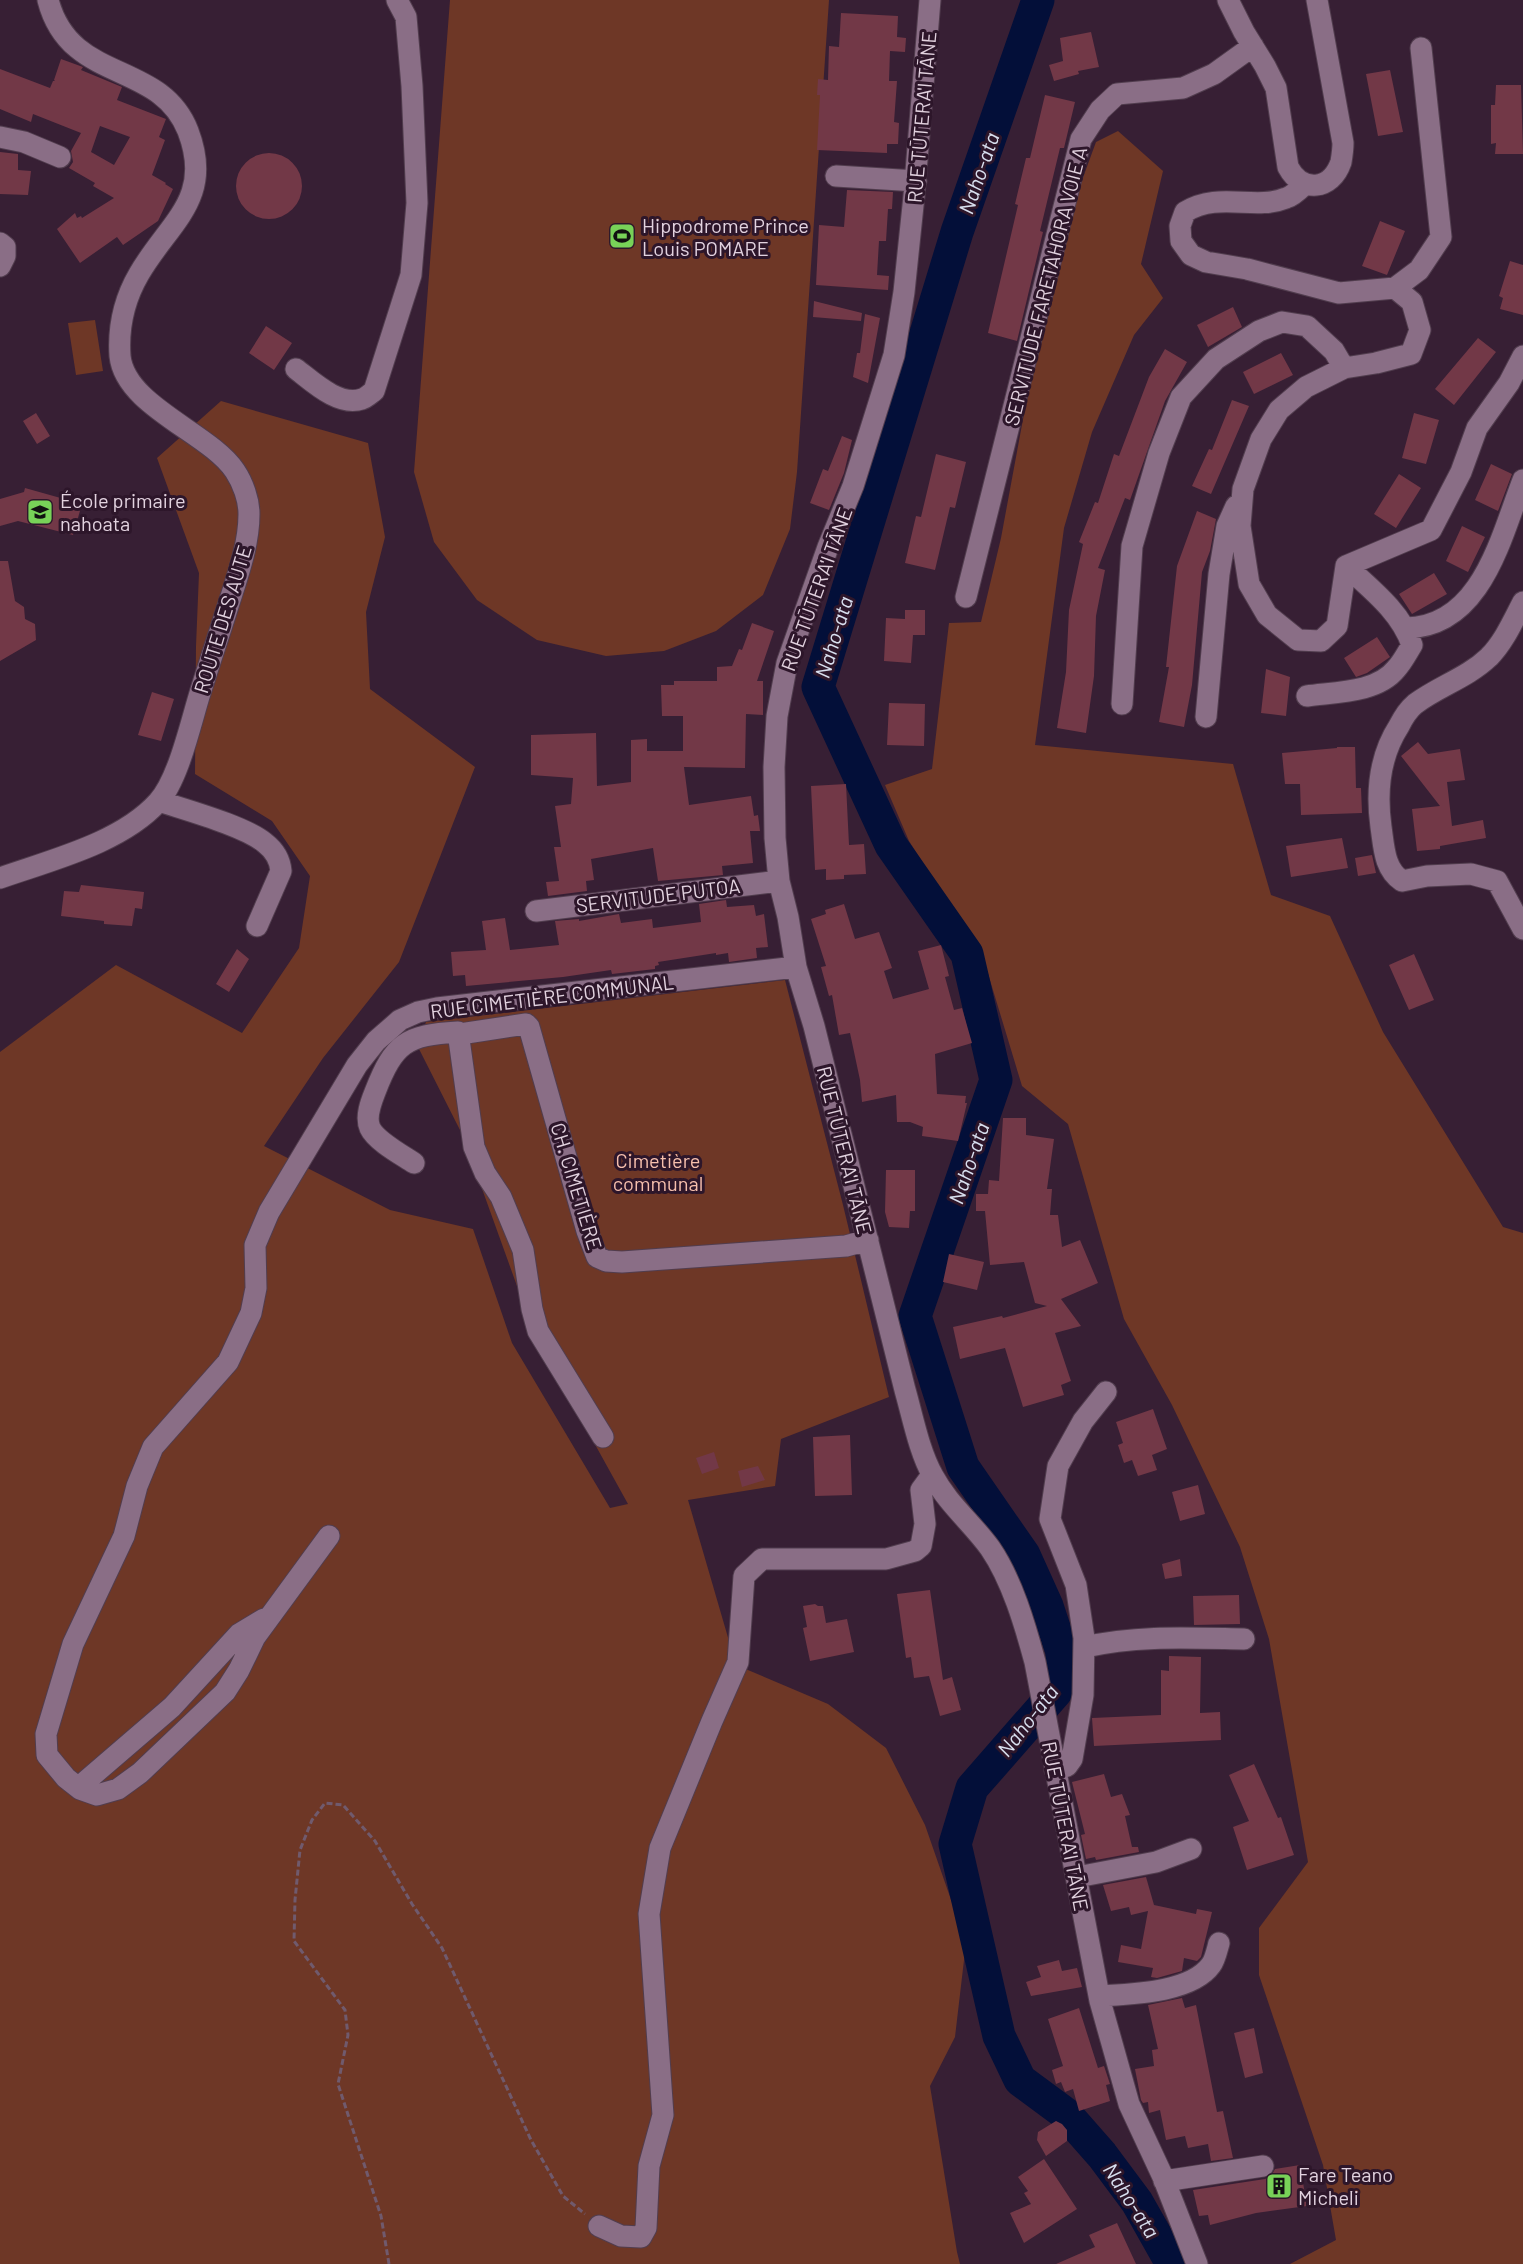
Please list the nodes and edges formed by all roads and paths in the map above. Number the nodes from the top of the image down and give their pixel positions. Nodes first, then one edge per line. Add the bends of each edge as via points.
1 (48, 0) edge
2 (397, 0) edge
3 (930, 0) edge
4 (1228, 0) edge
5 (1317, 0) edge
6 (1253, 46) junction
7 (1421, 48) dead end
8 (0, 137) edge
9 (60, 157) dead end
10 (836, 176) dead end
11 (915, 181) junction
12 (1305, 184) junction
13 (0, 243) edge
14 (0, 266) edge
15 (1395, 288) junction
16 (1523, 356) edge
17 (1344, 368) junction
18 (296, 369) dead end
19 (1523, 480) edge
20 (1243, 489) junction
21 (1346, 566) junction
22 (966, 597) dead end
23 (1523, 602) edge
24 (1406, 628) junction
25 (1307, 696) dead end
26 (1122, 704) dead end
27 (1206, 717) dead end
28 (159, 801) junction
29 (0, 878) edge
30 (779, 881) junction
31 (536, 911) dead end
32 (257, 926) dead end
33 (1523, 928) edge
34 (796, 967) junction
35 (459, 1034) junction
36 (414, 1163) dead end
37 (868, 1240) junction
38 (1106, 1392) dead end
39 (603, 1437) dead end
40 (932, 1475) junction
41 (329, 1536) dead end
42 (270, 1616) junction
43 (1244, 1639) dead end
44 (1085, 1647) junction
45 (1055, 1770) junction
46 (80, 1789) junction
47 (1191, 1849) dead end
48 (1077, 1877) junction
49 (1219, 1943) dead end
50 (1099, 1996) junction
51 (1263, 2166) dead end
52 (1164, 2181) junction
53 (599, 2226) joint
54 (389, 2264) edge
55 (1197, 2264) edge

1 - 28 street, ROUTE DES AUTE via 55,21 81,51 98,63 155,88 177,110 187,129 194,149 195,185 181,218 150,256 129,293 120,357 140,392 234,470 249,512 234,588 179,759
2 - 18 street via 406,17 413,98 417,203 411,275 374,391 363,399 346,400
3 - 11 street, RUE TŪTERA'I TĀNE
4 - 6 street
5 - 12 street via 1343,142 1341,162 1326,183
6 - 12 street via 1275,88 1288,167 1293,177
6 - 22 street, SERVITUDE FARETAHORA VOIE A via 1214,74 1183,88 1117,94 1100,110 1081,139
7 - 15 street via 1441,237 1419,270
8 - 9 street
10 - 11 street
11 - 30 street, RUE TŪTERA'I TĀNE via 894,356 853,486 787,663 774,741
12 - 15 street via 1287,198 1195,206 1185,212 1180,226 1181,241 1187,252 1206,262 1339,293
13 - 14 street via 6,256
15 - 17 street via 1412,302 1420,330 1411,354
16 - 21 street via 1478,428 1431,530
17 - 20 street via 1306,387 1279,410 1261,439
17 - 26 street via 1334,351 1307,326 1282,322 1259,331 1216,359 1181,397 1159,453 1132,546
19 - 24 street via 1488,571 1468,600 1448,617 1419,628
20 - 21 street via 1240,526 1249,584 1267,615 1298,640 1321,641 1337,626
20 - 27 street via 1227,526 1219,574
21 - 24 street
23 - 33 street via 1490,656 1414,705 1402,720 1383,757 1378,805 1385,853 1395,877 1402,881 1471,874 1497,881
24 - 25 street via 1412,645 1396,670 1383,681
28 - 29 street, ROUTE DES AUTE via 132,824 99,842
28 - 32 street via 221,822 268,845 280,862 281,871
30 - 31 street, SERVITUDE PUTOA
30 - 34 street, RUE TŪTERA'I TĀNE
34 - 37 street, RUE TŪTERA'I TĀNE
34 - 46 street, RUE CIMETIÈRE COMMUNAL via 427,1009 393,1025 357,1065 259,1233 255,1245 254,1305 228,1362 153,1447 137,1486 124,1536 73,1644 46,1734 47,1755
35 - 36 street, CH. CIMETIÈRE via 436,1033 398,1048 369,1106 370,1127 378,1138
35 - 37 street, CH. CIMETIÈRE via 526,1024 529,1027 597,1257 622,1262 846,1246
35 - 39 street via 474,1147 523,1250 538,1331
37 - 40 street, RUE TŪTERA'I TĀNE via 905,1389
38 - 44 street via 1083,1421 1058,1466 1050,1519 1076,1585
40 - 45 street, RUE TŪTERA'I TĀNE via 990,1548 1021,1612 1035,1662
40 - 53 street via 921,1490 925,1524 921,1546 915,1551 886,1559 762,1559 744,1576 738,1662 660,1848 649,1914 663,2115 649,2166 646,2228 641,2236 621,2236
41 - 42 street
42 - 46 street via 239,1634 148,1730
42 - 46 street via 225,1692 140,1773 118,1789 98,1795
43 - 44 street via 1149,1638
44 - 45 street via 1083,1695 1072,1759 1067,1766
45 - 48 street, RUE TŪTERA'I TĀNE
47 - 48 street via 1156,1862
48 - 50 street, RUE TŪTERA'I TĀNE
49 - 50 street via 1211,1965 1199,1977 1177,1986
50 - 52 street, RUE TŪTERA'I TĀNE via 1129,2104
51 - 52 street
52 - 55 street, RUE TŪTERA'I TĀNE
53 - 54 path via 563,2196 531,2140 442,1948 375,1841 343,1805 325,1803 312,1820 300,1850 294,1941 345,2010 348,2035 338,2084 381,2216

